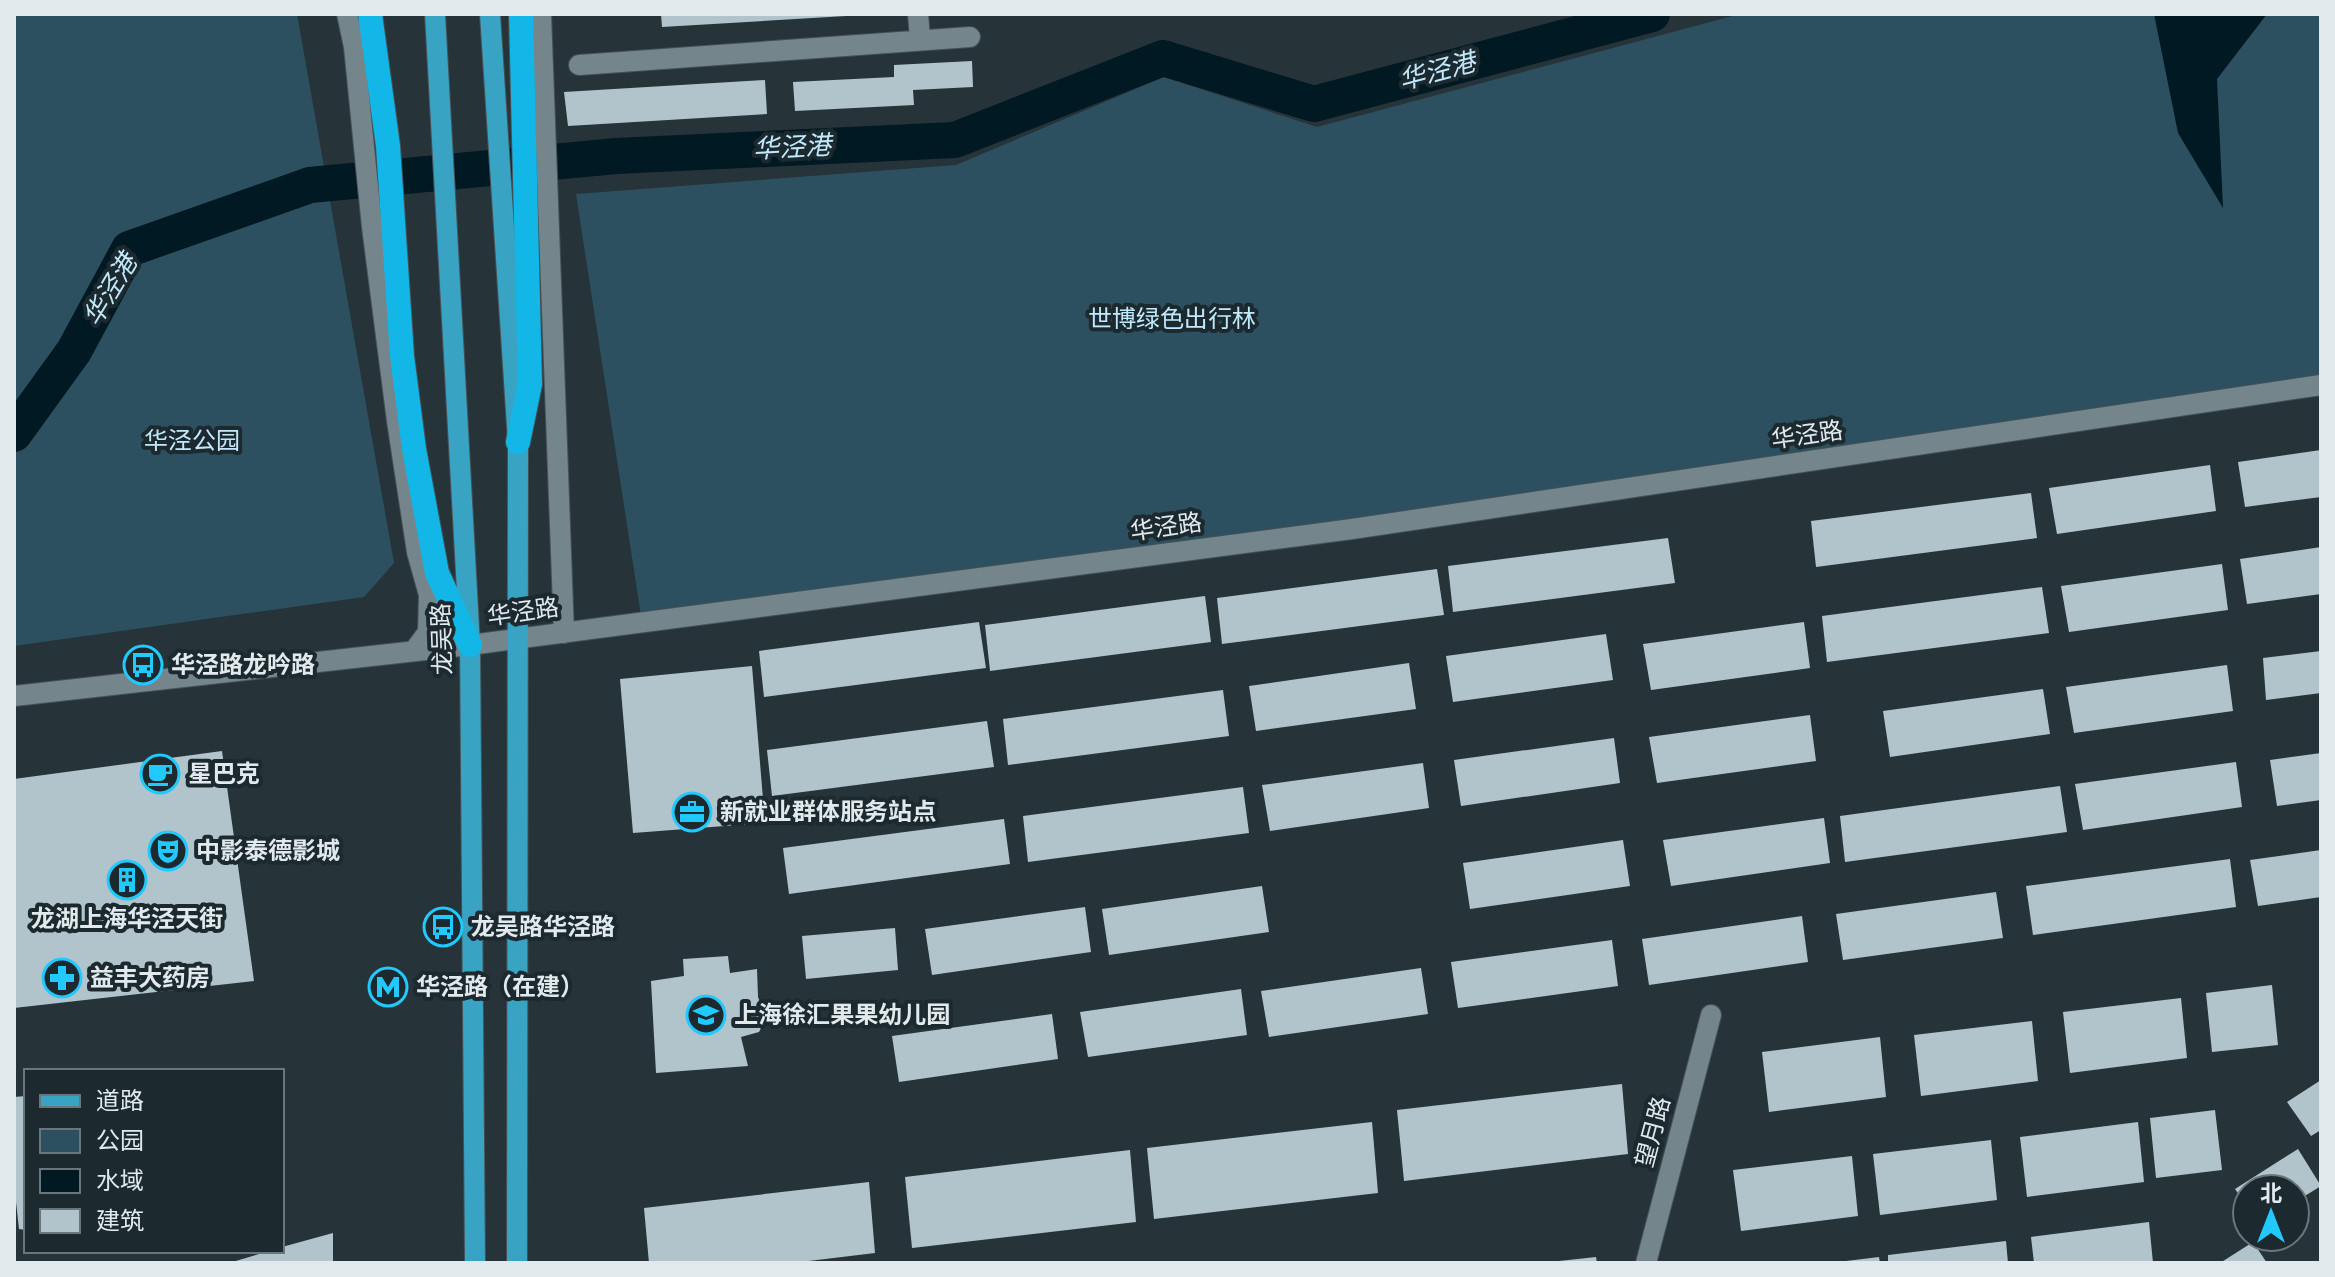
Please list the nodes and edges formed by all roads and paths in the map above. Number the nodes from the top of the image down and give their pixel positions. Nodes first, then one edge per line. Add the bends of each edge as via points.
1 (347, 14) edge
2 (370, 14) edge
3 (435, 14) edge
4 (490, 14) edge
5 (521, 14) edge
6 (541, 14) edge
7 (918, 14) edge
8 (970, 37) dead end
9 (920, 38) junction
10 (579, 65) dead end
11 (525, 202) junction
12 (2321, 385) edge
13 (518, 442) joint
14 (564, 633) junction
15 (519, 639) junction
16 (470, 645) junction
17 (414, 651) junction
18 (14, 696) edge
19 (1711, 1015) dead end
20 (475, 1263) edge
21 (517, 1263) edge
22 (1646, 1263) edge

1 - 17 street via 397,421 417,552 429,595 428,632
2 - 16 highway via 414,449 437,573
3 - 16 main road, 龙吴路
4 - 11 main road via 498,147
5 - 11 highway
6 - 11 street via 546,144
7 - 9 street
8 - 9 street
9 - 10 street
11 - 13 highway via 530,384
11 - 14 street
12 - 14 street, 华泾路 via 1352,529
13 - 15 main road
14 - 15 street, 华泾路
15 - 16 street, 华泾路
15 - 21 main road
16 - 17 street, 华泾路
16 - 20 main road, 龙吴路
17 - 18 street, 华泾路
19 - 22 street, 望月路

